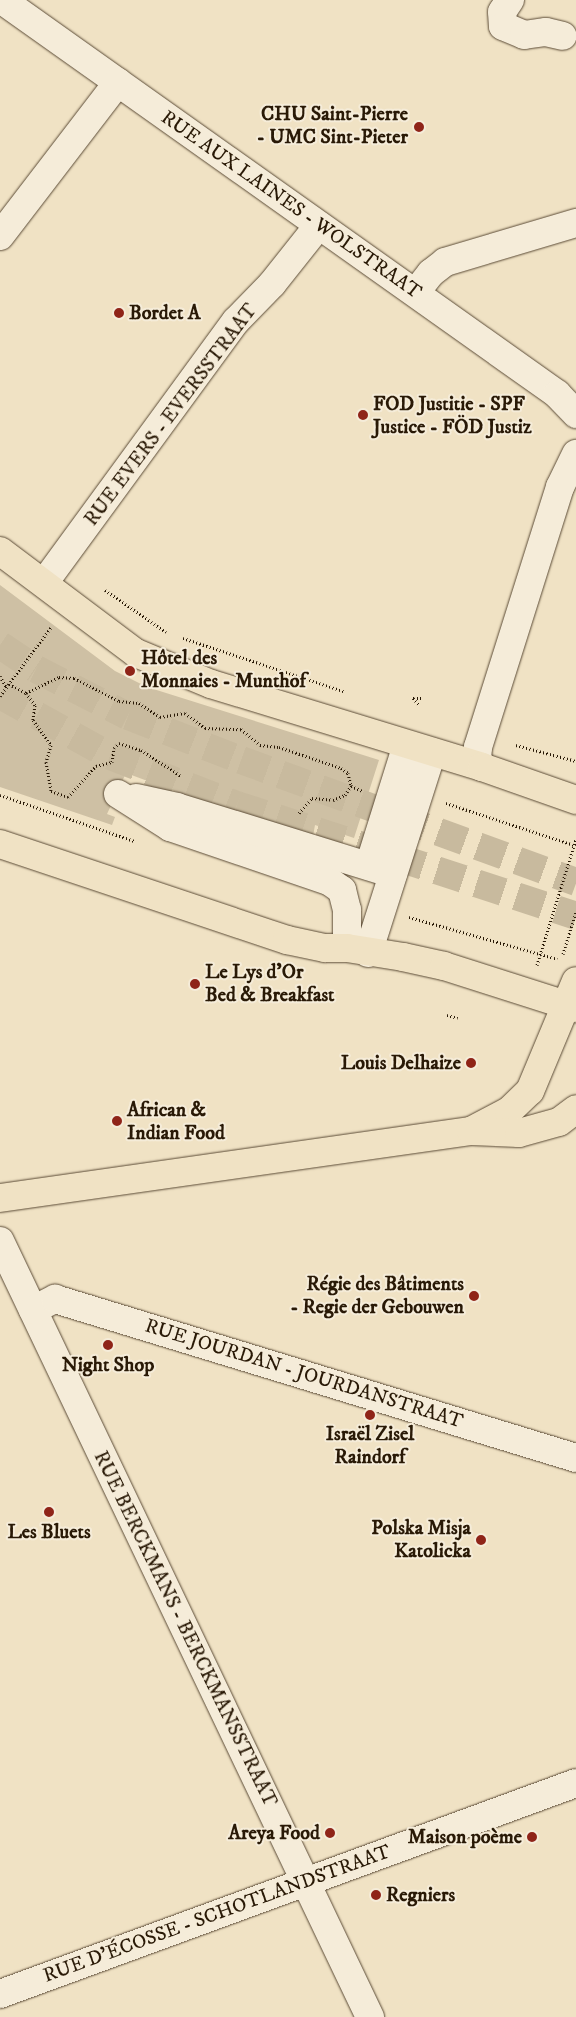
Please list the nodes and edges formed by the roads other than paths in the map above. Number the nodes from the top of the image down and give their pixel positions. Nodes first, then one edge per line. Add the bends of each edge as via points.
1 (510, 0) edge
2 (8, 11) edge
3 (562, 36) dead end
4 (43, 50) dead end
5 (118, 82) junction
6 (576, 223) edge
7 (319, 225) junction
8 (0, 236) edge
9 (416, 292) junction
10 (576, 414) edge
11 (576, 454) edge
12 (0, 551) edge
13 (44, 583) junction
14 (419, 749) junction
15 (482, 767) junction
16 (576, 800) edge
17 (0, 844) edge
18 (381, 870) junction
19 (357, 950) junction
20 (576, 981) edge
21 (571, 1007) edge
22 (576, 1109) edge
23 (471, 1130) junction
24 (0, 1198) edge
25 (0, 1241) edge
26 (33, 1310) junction
27 (576, 1458) edge
28 (576, 1783) edge
29 (306, 1881) junction
30 (0, 1994) edge
31 (370, 2017) edge

1 - 3 street via 502,12 503,26 524,35 546,32
2 - 5 street, RUE AUX LAINES - WOLSTRAAT
4 - 5 street via 84,80
5 - 7 street, RUE AUX LAINES - WOLSTRAAT
5 - 8 street
6 - 9 street via 445,262
7 - 9 street, RUE AUX LAINES - WOLSTRAAT
7 - 13 street, RUE EVERS - EVERSSTRAAT via 272,284 236,321
9 - 10 street, RUE AUX LAINES - WOLSTRAAT via 557,394
11 - 15 street via 563,479 478,747 477,759
12 - 13 main road
13 - 14 main road via 136,653 211,684
14 - 15 main road
14 - 18 street
15 - 16 main road
17 - 19 main road via 287,940 325,948
18 - 19 street
18 - 19 street via 177,807 118,794 170,827 329,881 342,890
19 - 21 main road via 444,966
20 - 21 main road
21 - 23 main road via 530,1091 509,1111
22 - 23 main road via 542,1129 508,1135
23 - 24 main road
25 - 26 street, RUE BERCKMANS - BERCKMANSSTRAAT
26 - 27 street, RUE JOURDAN - JOURDANSTRAAT via 55,1299
26 - 29 street, RUE BERCKMANS - BERCKMANSSTRAAT
28 - 29 street, RUE D'ÉCOSSE - SCHOTLANDSTRAAT
29 - 30 street, RUE D'ÉCOSSE - SCHOTLANDSTRAAT
29 - 31 street, RUE BERCKMANS - BERCKMANSSTRAAT

